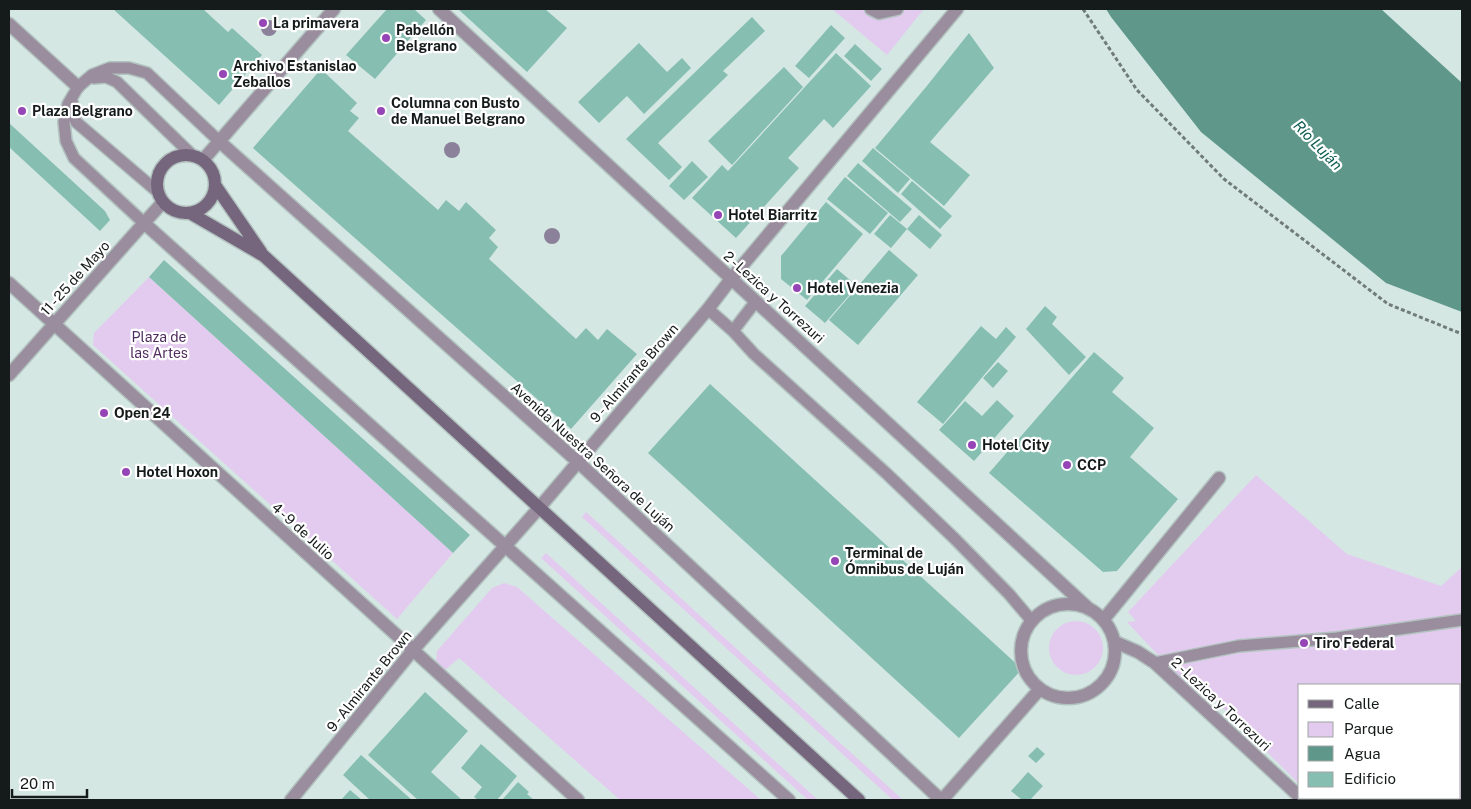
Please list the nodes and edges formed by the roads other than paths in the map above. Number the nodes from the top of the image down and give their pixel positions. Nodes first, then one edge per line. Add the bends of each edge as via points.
1 (334, 9) edge
2 (439, 9) edge
3 (871, 9) edge
4 (897, 9) edge
5 (957, 9) edge
6 (9, 24) edge
7 (78, 87) junction
8 (220, 142) junction
9 (198, 158) junction
10 (215, 185) junction
11 (161, 197) junction
12 (190, 213) junction
13 (144, 223) junction
14 (264, 256) junction
15 (731, 279) junction
16 (9, 284) edge
17 (756, 301) junction
18 (708, 309) junction
19 (53, 325) junction
20 (733, 331) junction
21 (9, 375) edge
22 (578, 462) junction
23 (1219, 478) dead end
24 (538, 508) junction
25 (505, 545) junction
26 (1088, 608) junction
27 (1104, 619) junction
28 (1031, 620) junction
29 (1462, 620) edge
30 (1115, 642) junction
31 (413, 650) junction
32 (1155, 663) junction
33 (1039, 690) junction
34 (1298, 795) edge
35 (291, 800) edge
36 (578, 800) edge
37 (789, 800) edge
38 (859, 800) edge
39 (942, 800) edge

1 - 8 street
2 - 15 street, 2 - Lezica y Torrezuri
3 - 4 street via 879,13
5 - 15 street, 9 - Almirante Brown
6 - 7 street
7 - 8 lane via 92,75 110,68 129,68 147,74
7 - 9 lane via 96,77 111,78
7 - 11 lane via 72,104 76,122
7 - 13 lane via 68,104 64,122 66,142 74,158
8 - 9 street
8 - 22 street, Avenida Nuestra Señora de Luján
9 - 10 main road via 210,166
9 - 11 main road via 183,156 165,164 157,183
10 - 12 main road via 212,198 203,208
10 - 14 main road
11 - 12 main road via 171,209
11 - 13 street, 11 - 25 de Mayo
12 - 14 main road
13 - 19 street, 11 - 25 de Mayo
13 - 25 street
14 - 24 main road
15 - 17 street, 2 - Lezica y Torrezuri
15 - 18 street, 9 - Almirante Brown
16 - 19 street, 4 - 9 de Julio
17 - 20 lane
17 - 26 street, 2 - Lezica y Torrezuri
18 - 20 lane
18 - 22 street, 9 - Almirante Brown
19 - 21 street, 11 - 25 de Mayo
19 - 31 street, 4 - 9 de Julio
20 - 28 lane via 754,354 955,538
22 - 24 street, 9 - Almirante Brown
22 - 39 street, Avenida Nuestra Señora de Luján
23 - 27 street
24 - 25 street, 9 - Almirante Brown
24 - 38 main road
25 - 31 street, 9 - Almirante Brown
25 - 37 street
26 - 27 street
26 - 28 street via 1073,603 1058,604
27 - 30 street
28 - 33 street via 1023,634 1020,649 1024,672
29 - 32 lane via 1337,638 1239,646
30 - 32 street, 2 - Lezica y Torrezuri
30 - 33 street via 1114,665 1102,685 1083,697 1060,699
31 - 35 street, 9 - Almirante Brown
31 - 36 street, 4 - 9 de Julio
32 - 34 street, 2 - Lezica y Torrezuri
33 - 39 street

